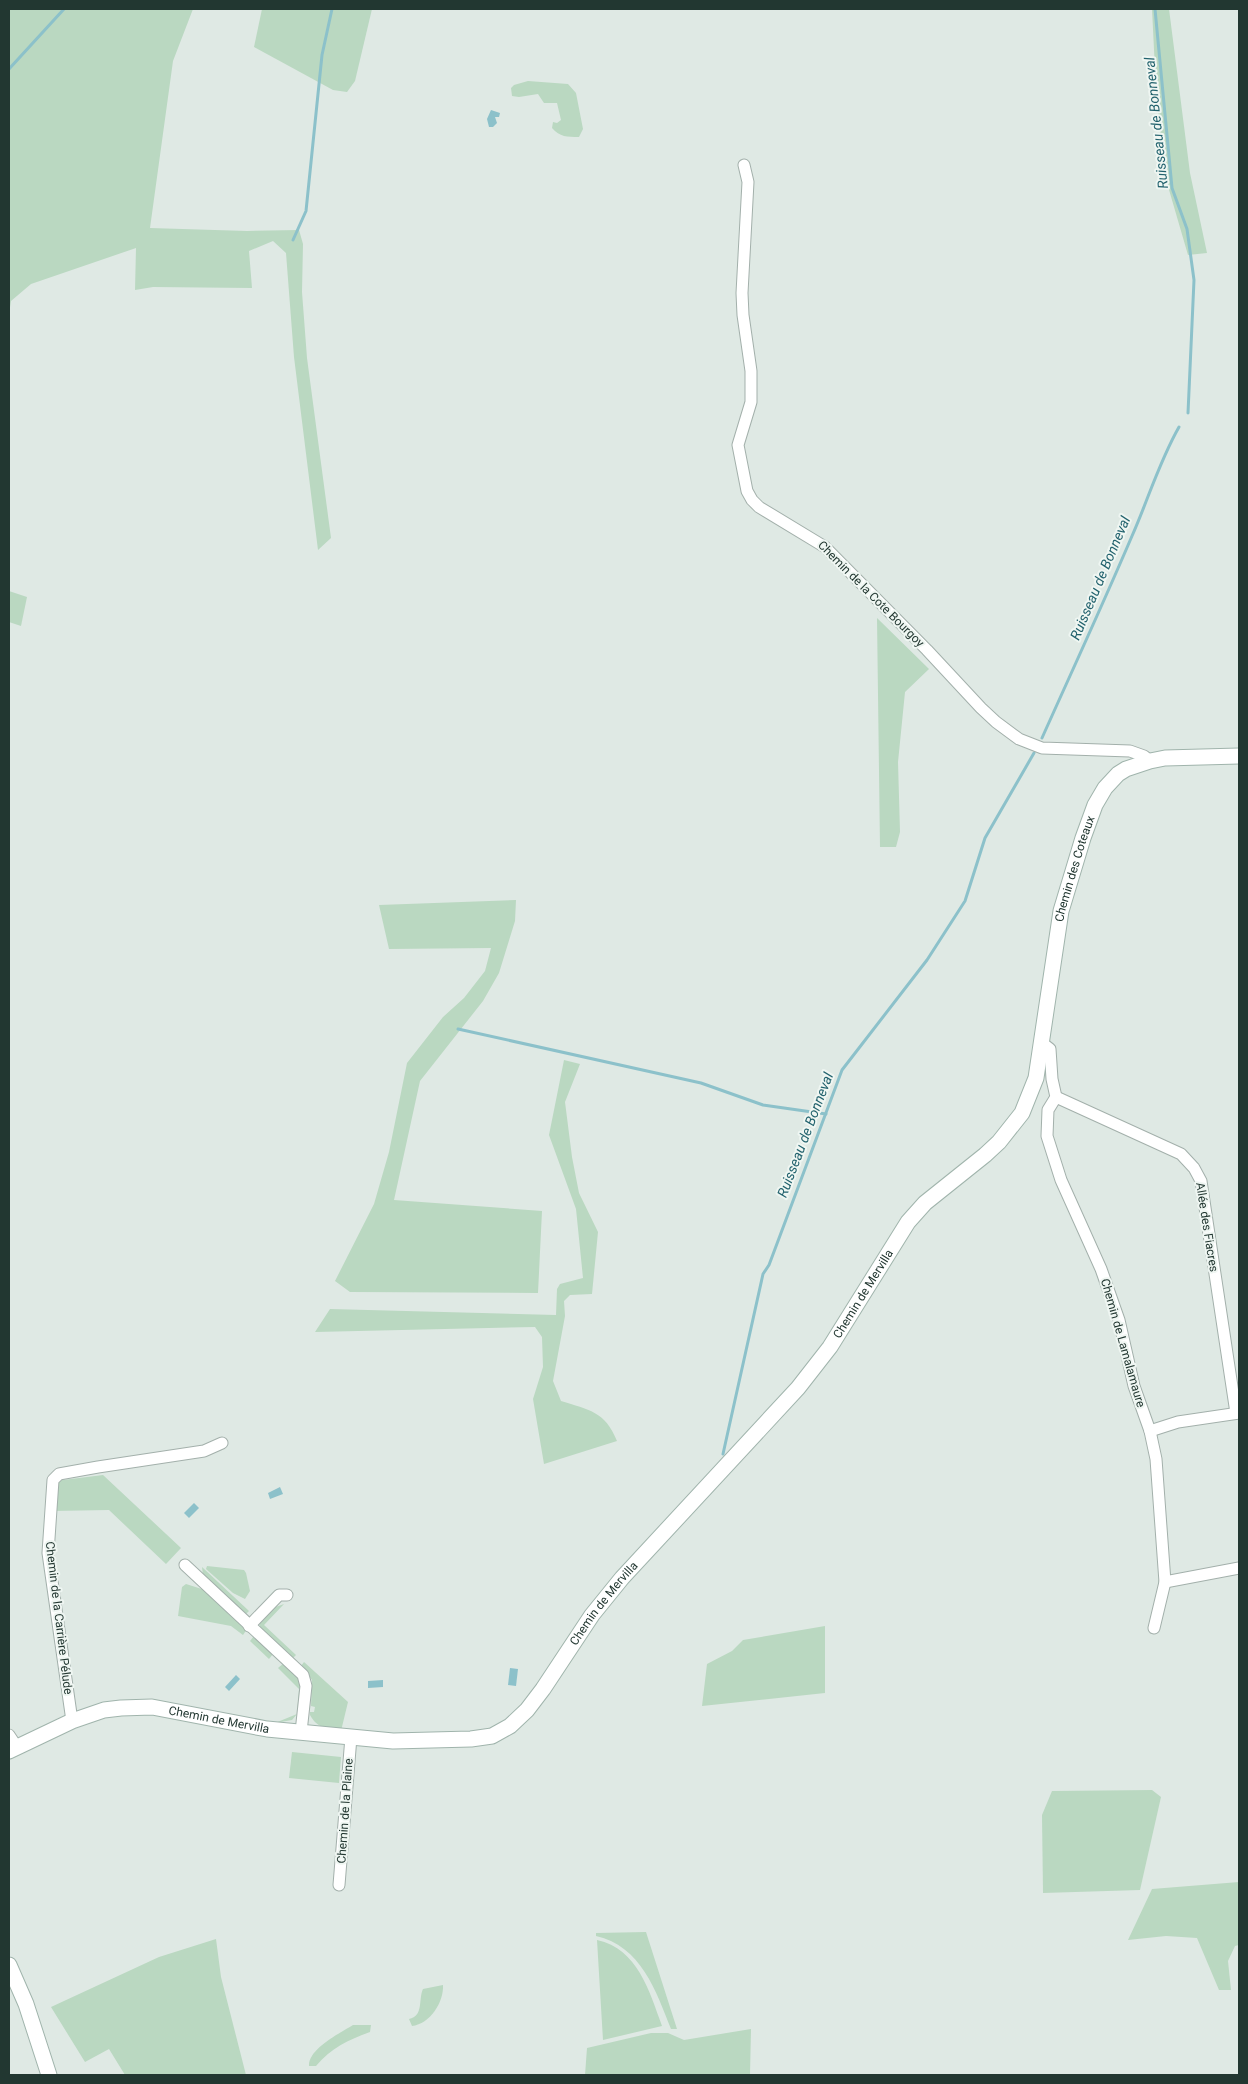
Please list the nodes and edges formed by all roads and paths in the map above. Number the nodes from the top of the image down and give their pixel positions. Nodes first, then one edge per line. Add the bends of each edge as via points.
1 (744, 165) dead end
2 (1239, 756) edge
3 (1150, 761) junction
4 (1041, 1042) junction
5 (1031, 1094) joint
6 (1056, 1097) junction
7 (1238, 1413) edge
8 (1150, 1431) junction
9 (222, 1443) dead end
10 (184, 1565) dead end
11 (1239, 1568) edge
12 (1165, 1582) junction
13 (287, 1595) dead end
14 (249, 1626) junction
15 (1154, 1628) dead end
16 (72, 1721) junction
17 (301, 1732) junction
18 (351, 1737) junction
19 (12, 1744) edge
20 (339, 1885) dead end
21 (9, 1966) edge
22 (49, 2075) edge

1 - 3 street, Chemin de la Cote Bourgoy via 748,182 742,293 751,371 751,402 738,445 752,500 825,547 981,708 1019,739 1042,748 1130,751
2 - 3 street, Chemin des Coteaux via 1174,757
3 - 4 street, Chemin des Coteaux via 1118,774 1104,788 1095,805 1061,911
4 - 5 street, Chemin des Coteaux
4 - 6 street via 1050,1049
5 - 18 street, Chemin de Mervilla via 1022,1113 999,1142 925,1203 908,1222 830,1347 809,1374 622,1578 592,1615 527,1710 510,1726 492,1736 393,1741
6 - 7 street, Allée des Fiacres via 1181,1154 1194,1168 1201,1181
6 - 8 street, Chemin de Lamalamaure via 1048,1110 1047,1136 1061,1180 1101,1269 1119,1320 1134,1386
7 - 8 street via 1178,1422
8 - 12 street, Chemin de Lamalamaure via 1156,1459
9 - 16 street, Chemin de la Carrière Pélude via 204,1451 59,1474 53,1480 48,1553
10 - 14 street
11 - 12 street
12 - 15 street, Chemin de Lamalamaure
13 - 14 street via 280,1595
14 - 17 street via 302,1676 306,1686
16 - 17 street, Chemin de Mervilla via 104,1710 152,1707 267,1729
16 - 19 street, Chemin de Mervilla
17 - 18 street, Chemin de Mervilla
18 - 20 street, Chemin de la Plaine
21 - 22 street via 26,2004

